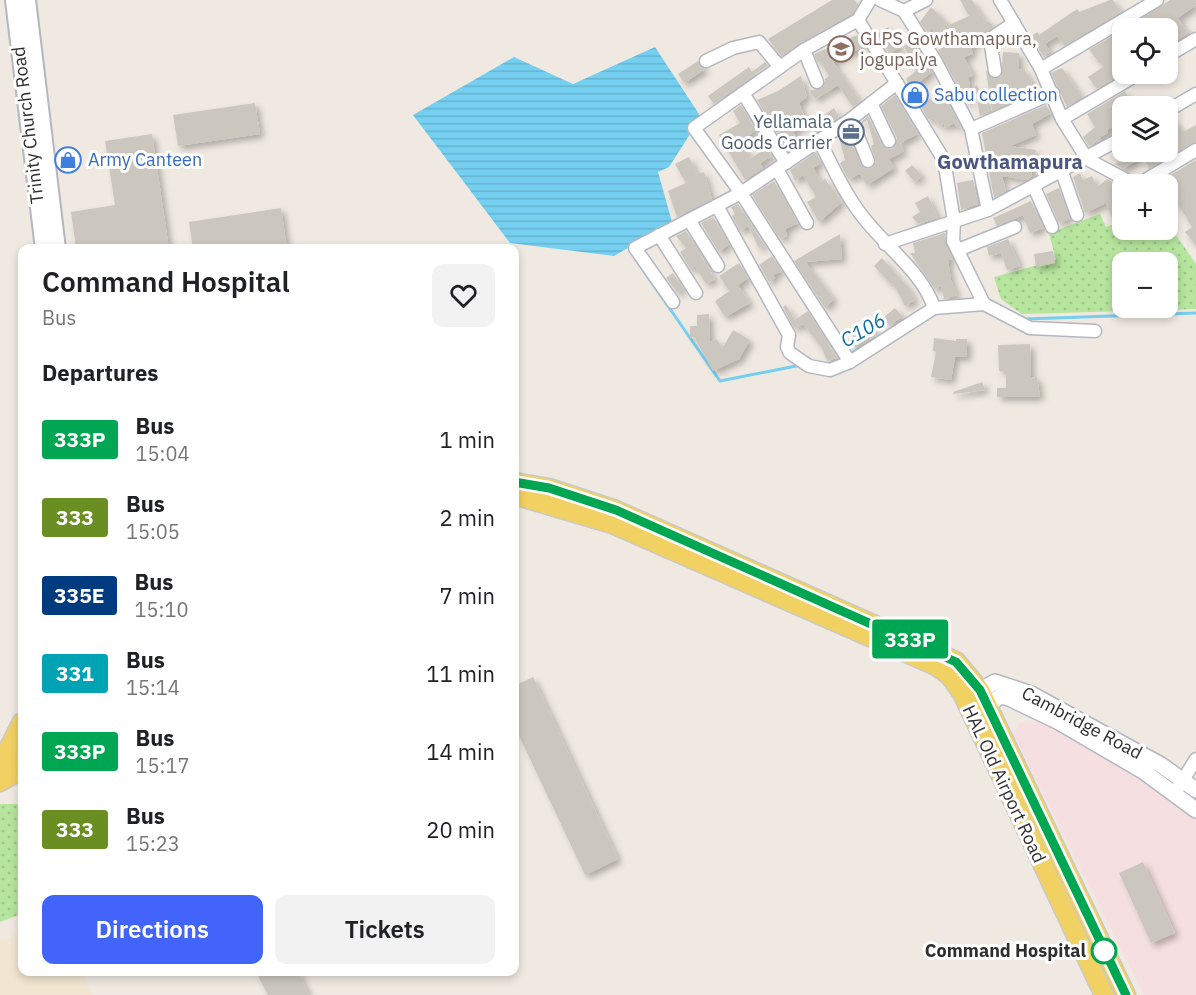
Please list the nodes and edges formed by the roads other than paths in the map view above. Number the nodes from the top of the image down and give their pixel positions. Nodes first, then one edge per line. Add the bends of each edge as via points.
1 (14, 0) edge
2 (27, 0) edge
3 (870, 0) edge
4 (879, 0) edge
5 (926, 0) edge
6 (1000, 0) edge
7 (1157, 0) edge
8 (904, 11) junction
9 (858, 20) junction
10 (1014, 23) junction
11 (1196, 39) edge
12 (804, 50) junction
13 (1178, 50) edge
14 (706, 61) dead end
15 (780, 67) junction
16 (1041, 69) junction
17 (994, 71) dead end
18 (817, 82) dead end
19 (897, 83) junction
20 (1121, 84) edge
21 (743, 93) junction
22 (1053, 93) junction
23 (1196, 94) edge
24 (871, 104) junction
25 (1178, 105) edge
26 (851, 119) junction
27 (1062, 119) junction
28 (971, 129) junction
29 (819, 140) junction
30 (889, 141) dead end
31 (1112, 144) edge
32 (1196, 150) edge
33 (1087, 159) junction
34 (868, 161) dead end
35 (782, 166) junction
36 (1062, 172) junction
37 (1116, 174) edge
38 (1154, 174) edge
39 (1034, 187) junction
40 (741, 193) junction
41 (717, 207) junction
42 (988, 210) junction
43 (1077, 215) dead end
44 (689, 220) junction
45 (954, 221) junction
46 (807, 222) dead end
47 (1015, 227) dead end
48 (1052, 227) dead end
49 (659, 235) junction
50 (43, 244) edge
51 (56, 244) edge
52 (885, 244) junction
53 (958, 250) junction
54 (718, 266) dead end
55 (696, 293) dead end
56 (673, 302) dead end
57 (984, 304) junction
58 (933, 305) junction
59 (1095, 331) dead end
60 (850, 362) junction
61 (519, 483) edge
62 (519, 496) edge
63 (976, 703) junction
64 (18, 730) edge
65 (1196, 759) edge
66 (0, 765) edge
67 (18, 769) edge
68 (1183, 780) junction
69 (0, 782) edge
70 (1196, 790) edge
71 (1174, 794) junction
72 (1196, 810) edge
73 (1104, 995) edge
74 (1126, 995) edge

1 - 50 main road, Trinity Church Road
2 - 51 main road, Trinity Church Road
3 - 9 street
4 - 8 street
5 - 8 street
6 - 10 street
7 - 16 street
8 - 28 street
9 - 12 street
9 - 19 street
10 - 16 street
10 - 17 street via 990,39
11 - 13 street
12 - 15 street
12 - 18 street
14 - 15 street via 733,48 759,42
15 - 21 street
16 - 22 street
19 - 24 street
19 - 45 street via 944,160
20 - 27 street
21 - 35 street
21 - 40 street via 694,128
22 - 27 street
22 - 28 street
23 - 25 street
24 - 26 street
24 - 30 street
26 - 29 street
26 - 34 street
27 - 33 street
28 - 42 street
29 - 35 street
29 - 52 street via 846,192
31 - 33 street
32 - 38 street
33 - 36 street
33 - 37 street
35 - 40 street
35 - 46 street
36 - 39 street
36 - 43 street
39 - 42 street
39 - 48 street
40 - 41 street
40 - 60 street
41 - 44 street
41 - 60 street via 789,335 790,353 809,366 830,370
42 - 45 street
44 - 49 street
44 - 54 street
45 - 52 street
45 - 53 street via 953,241
47 - 53 street
49 - 55 street
49 - 56 street via 635,248
52 - 58 street via 926,287
53 - 57 street
57 - 58 street
57 - 59 street via 1030,328
58 - 60 street
61 - 63 main road, HAL Old Airport Road via 549,488 616,510 918,643 956,662
62 - 63 main road, HAL Old Airport Road via 612,524 936,666
63 - 68 street, Cambridge Road via 995,682 1031,694
63 - 71 street, Cambridge Road via 1001,696 1009,698 1059,722 1143,771
63 - 73 main road, HAL Old Airport Road
63 - 74 main road, HAL Old Airport Road
64 - 66 main road
65 - 68 street
67 - 69 main road
68 - 70 street, Cambridge Road
68 - 71 street
71 - 72 street, Cambridge Road

